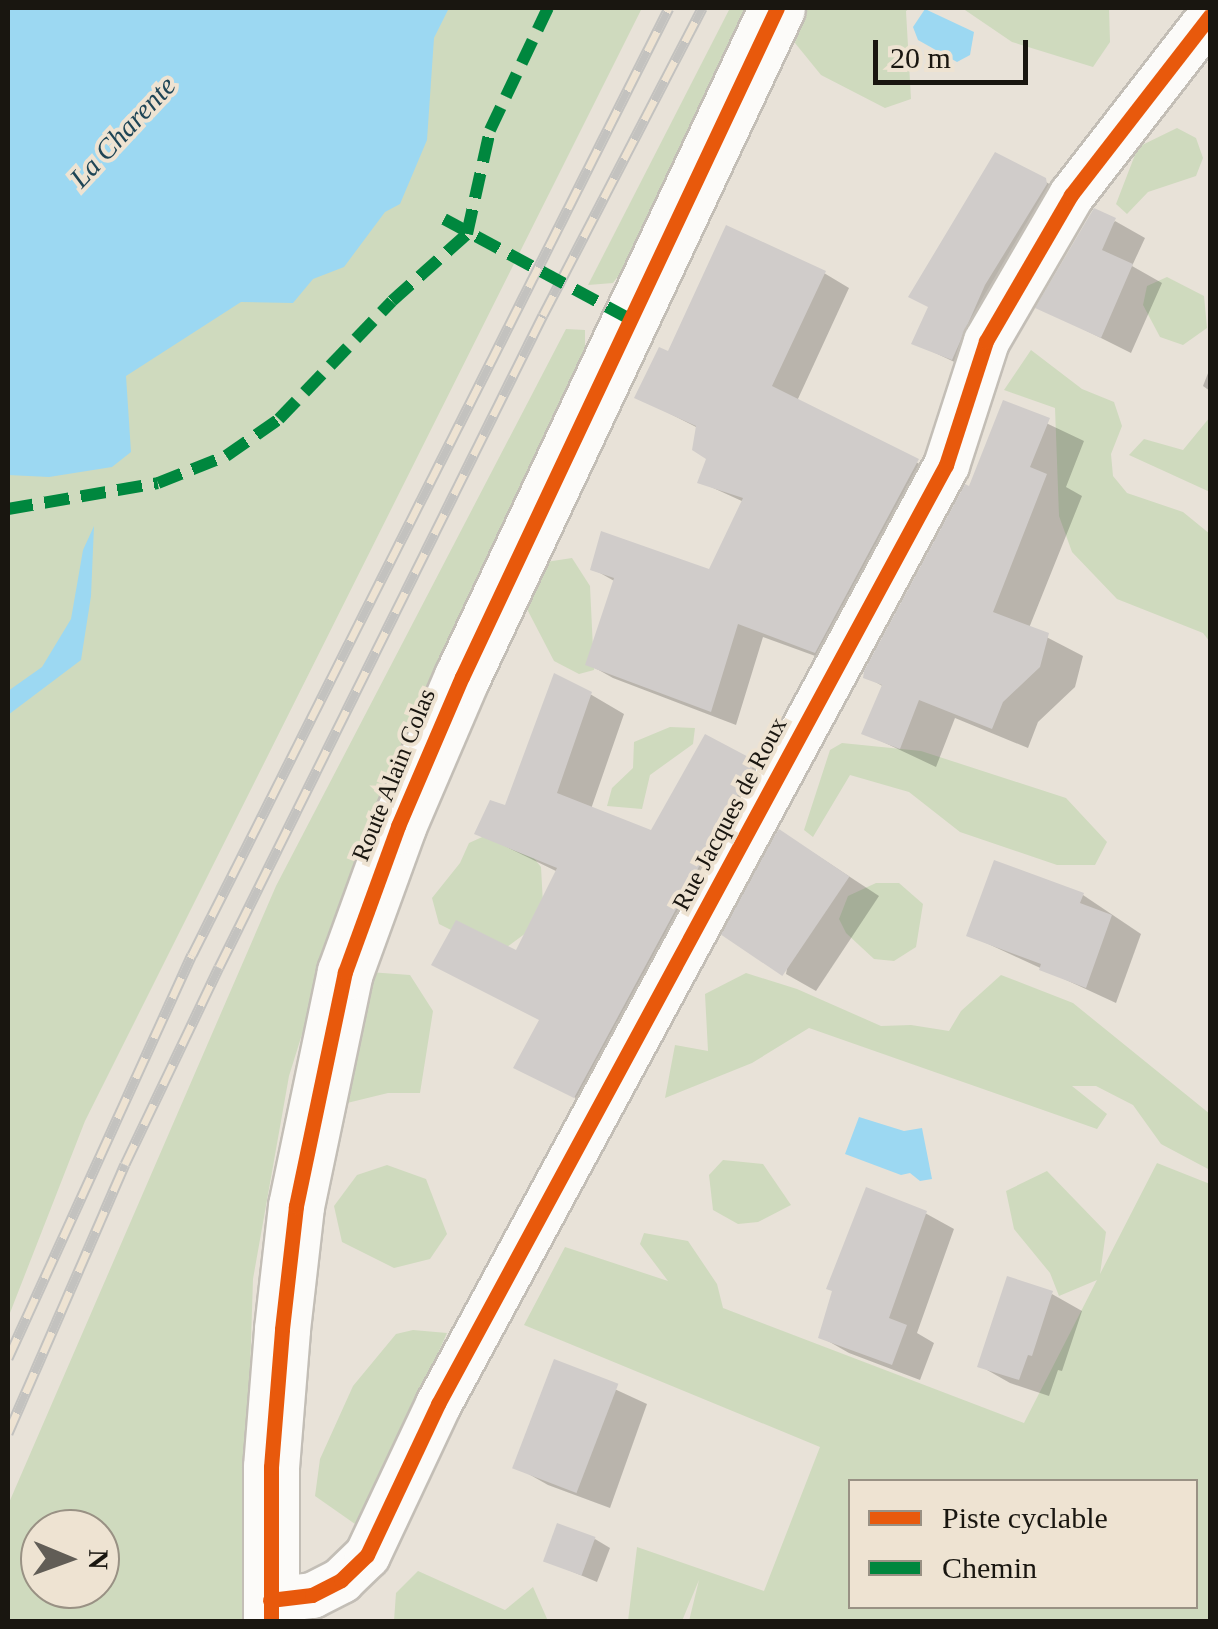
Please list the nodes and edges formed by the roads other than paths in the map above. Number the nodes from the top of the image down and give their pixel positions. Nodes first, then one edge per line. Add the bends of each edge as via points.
1 (777, 8) edge
2 (1210, 16) edge
3 (270, 1611) edge

1 - 3 street, Route Alain Colas via 462,676 345,972 294,1223 272,1466
2 - 3 street, Rue Jacques de Roux via 1071,195 986,341 946,465 438,1404 367,1555 341,1580

